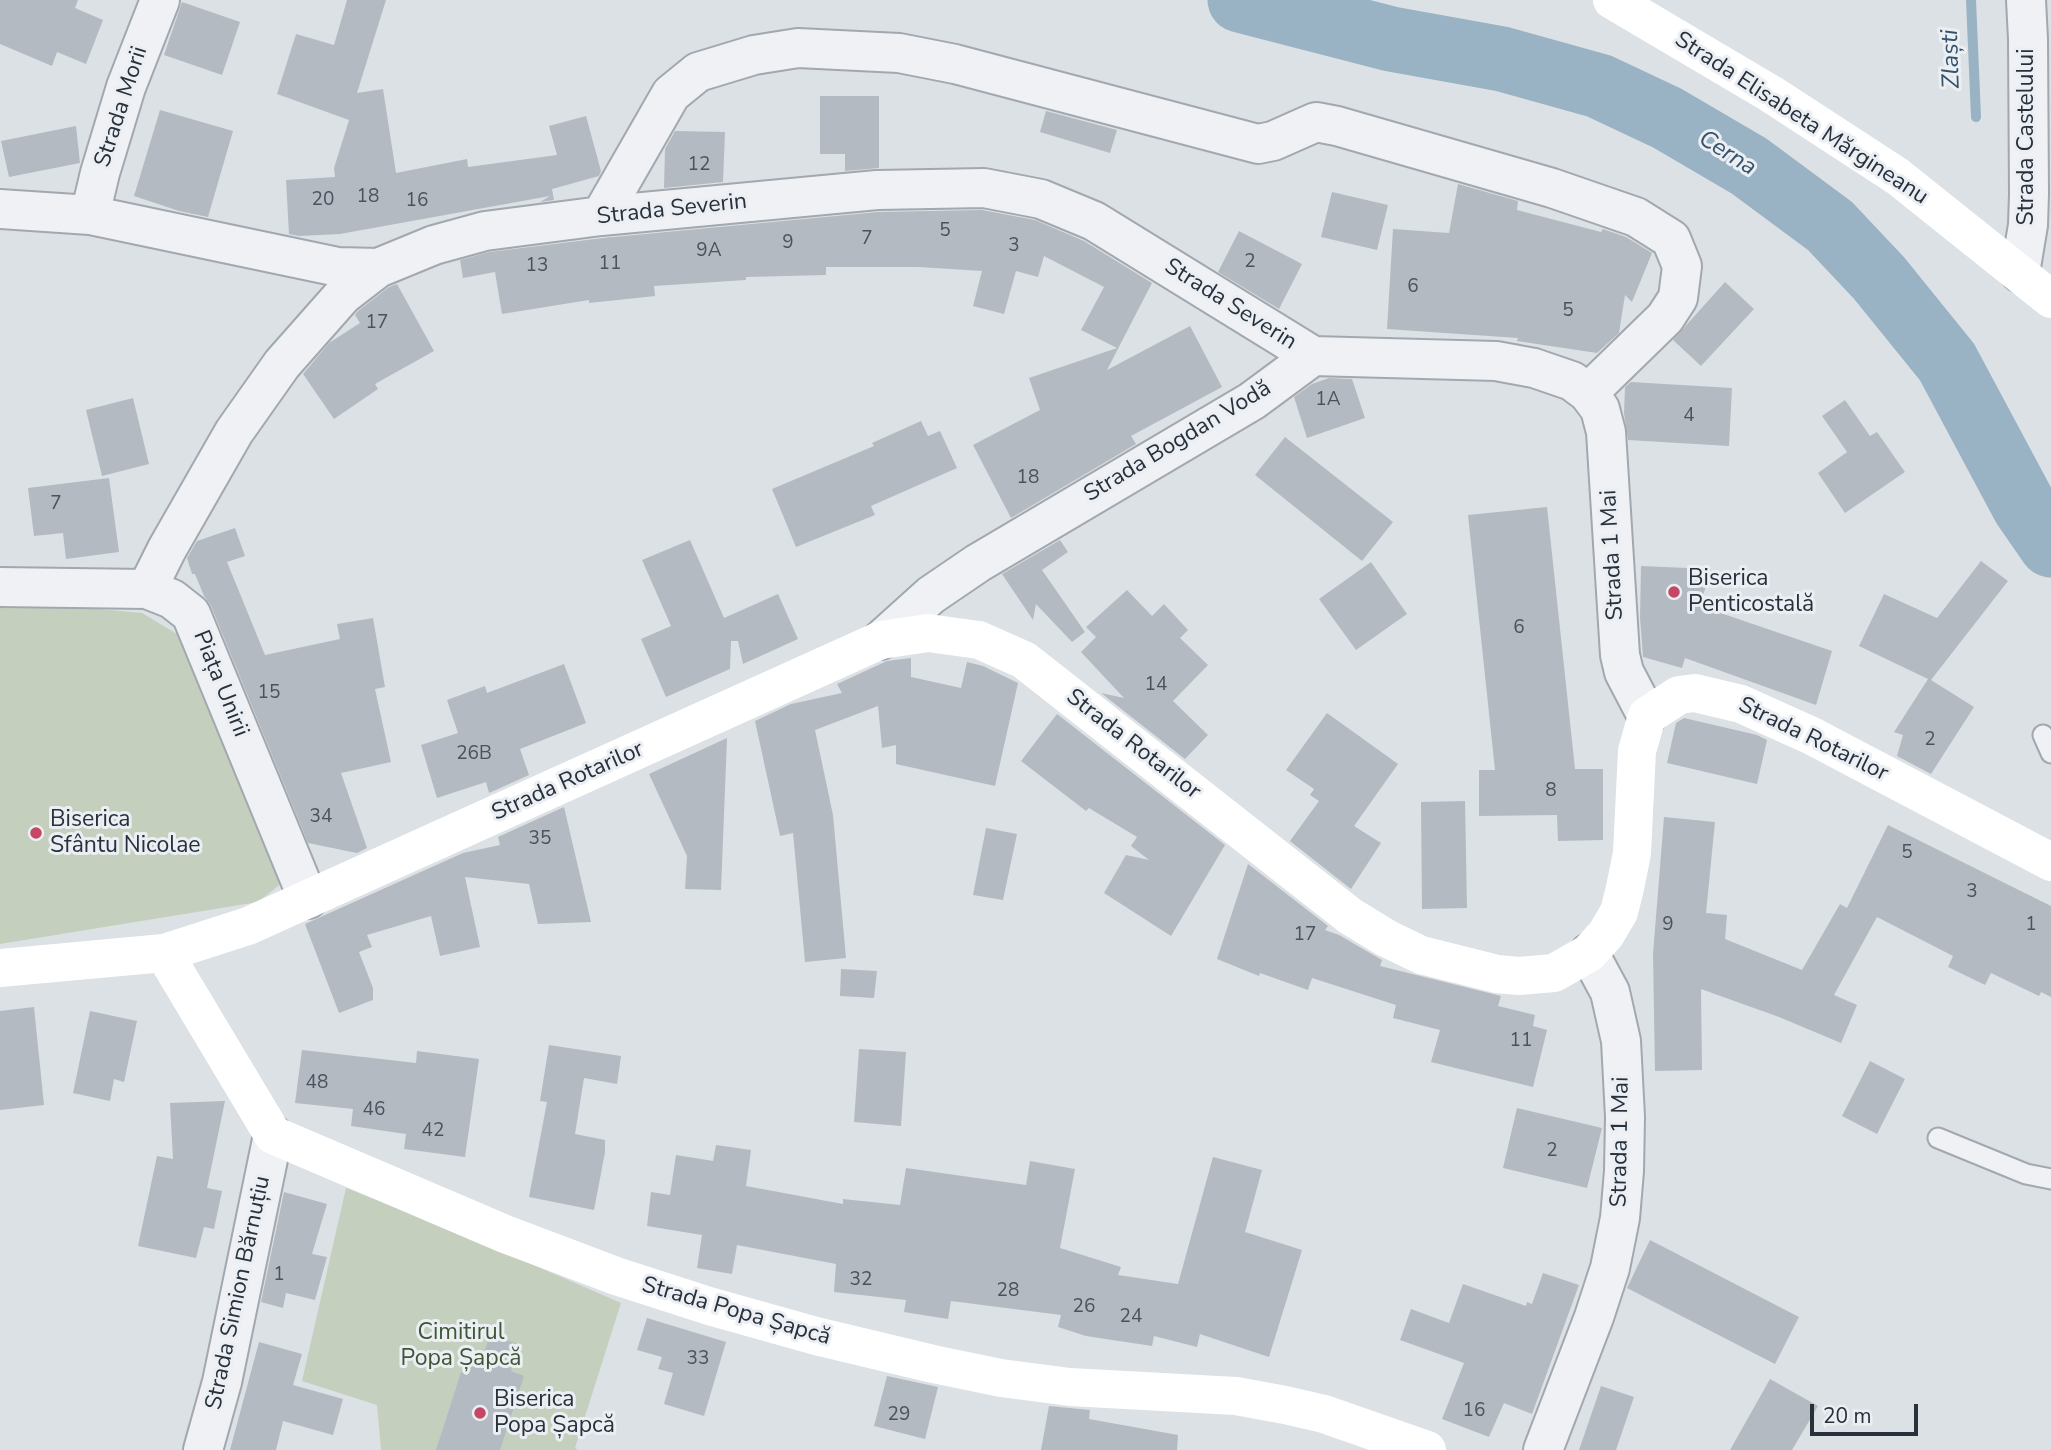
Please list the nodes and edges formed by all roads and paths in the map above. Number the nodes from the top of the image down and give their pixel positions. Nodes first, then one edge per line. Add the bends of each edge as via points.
1 (160, 0) edge
2 (1612, 0) edge
3 (2026, 0) edge
4 (0, 209) edge
5 (90, 215) junction
6 (601, 216) junction
7 (378, 268) junction
8 (2020, 273) junction
9 (2051, 299) edge
10 (1313, 356) junction
11 (1588, 393) junction
12 (0, 587) edge
13 (148, 589) junction
14 (881, 640) junction
15 (1647, 716) junction
16 (2051, 862) edge
17 (308, 899) junction
18 (164, 953) junction
19 (1589, 953) junction
20 (0, 968) edge
21 (273, 1135) junction
22 (1938, 1138) dead end
23 (2051, 1179) edge
24 (203, 1450) edge
25 (1427, 1450) edge
26 (1543, 1450) edge

1 - 5 street, Strada Morii via 123,99
2 - 8 street, Strada Elisabeta Mărgineanu via 1771,94 1897,176
3 - 8 street, Strada Castelului via 2029,194
4 - 5 street, Strada Severin
5 - 7 street, Strada Severin via 338,267
6 - 7 street, Strada Severin via 485,231
6 - 10 street, Strada Severin via 877,190 984,188 1041,199 1094,221
6 - 11 street via 671,94 698,72 798,48 899,53 955,64 1258,144 1316,122 1552,188 1636,217 1671,239 1682,266 1678,298 1665,317
7 - 13 street via 343,295 282,364 234,432
8 - 9 street, Strada Elisabeta Mărgineanu
10 - 11 street via 1496,361 1534,368
10 - 14 street, Strada Bogdan Vodă via 1252,401 978,563 932,595
11 - 15 street, Strada 1 Mai via 1600,409 1606,432 1620,655
12 - 13 street, Piața Unirii
13 - 17 street, Piața Unirii via 191,614
14 - 17 street, Strada Rotarilor
14 - 19 street, Strada Rotarilor via 928,633 966,638 1024,660 1350,916 1386,939 1421,954 1519,976 1554,973
15 - 16 street, Strada Rotarilor via 1687,694 1741,704 1812,736
15 - 19 street, Strada Rotarilor via 1637,751 1632,853 1625,888 1619,912
17 - 18 street, Strada Rotarilor via 248,926
18 - 20 street, Strada Rotarilor
18 - 21 street
19 - 26 street, Strada 1 Mai via 1610,992 1620,1041 1625,1171 1609,1268
21 - 24 street, Strada Simion Bărnuțiu via 222,1382
21 - 25 street, Strada Popa Șapcă via 616,1276 816,1336 1001,1378 1070,1387 1236,1396 1285,1405
22 - 23 lane via 2026,1174

